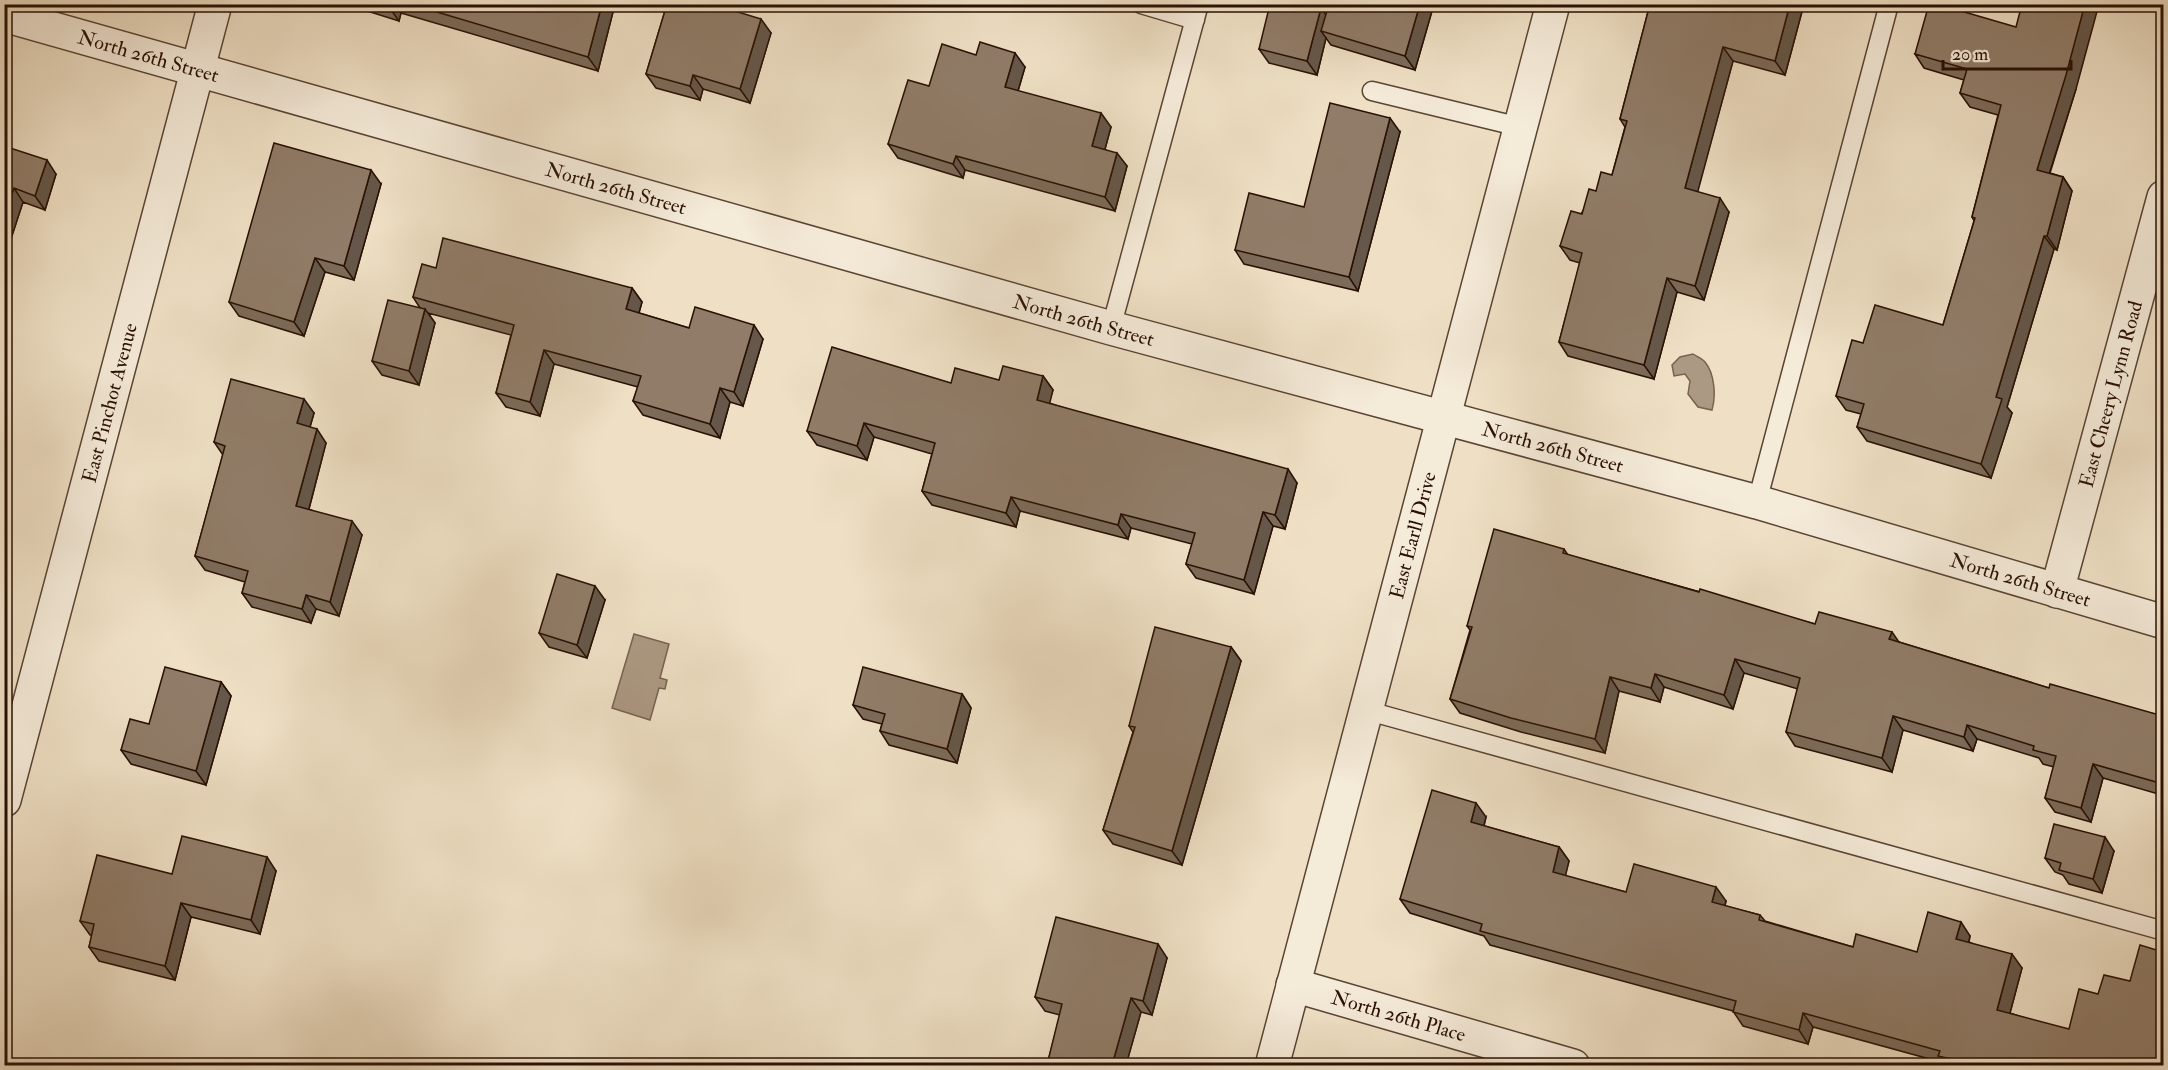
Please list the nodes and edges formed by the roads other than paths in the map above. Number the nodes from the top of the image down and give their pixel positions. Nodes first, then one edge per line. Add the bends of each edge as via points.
1 (215, 4) edge
2 (1141, 4) edge
3 (1552, 4) edge
4 (1889, 4) edge
5 (1197, 12) edge
6 (4, 15) edge
7 (196, 69) junction
8 (1372, 91) dead end
9 (1520, 127) junction
10 (2163, 197) edge
11 (1111, 328) junction
12 (1443, 418) junction
13 (1756, 502) junction
14 (2057, 591) junction
15 (2163, 622) edge
16 (1365, 710) junction
17 (4, 800) edge
18 (2163, 931) edge
19 (1293, 985) junction
20 (1272, 1065) edge
21 (1573, 1065) edge

1 - 7 street, East Pinchot Avenue
2 - 5 lane
3 - 9 street, East Earll Drive
4 - 13 lane
5 - 11 lane
6 - 7 street, North 26th Street
7 - 11 street, North 26th Street
7 - 17 street, East Pinchot Avenue
8 - 9 lane
9 - 12 street, East Earll Drive
10 - 14 street, East Cheery Lynn Road
11 - 12 street, North 26th Street
12 - 13 street, North 26th Street
12 - 16 street, East Earll Drive
13 - 14 street, North 26th Street
14 - 15 street, North 26th Street
16 - 18 lane
16 - 19 street, East Earll Drive
19 - 20 street, East Earll Drive
19 - 21 street, North 26th Place

